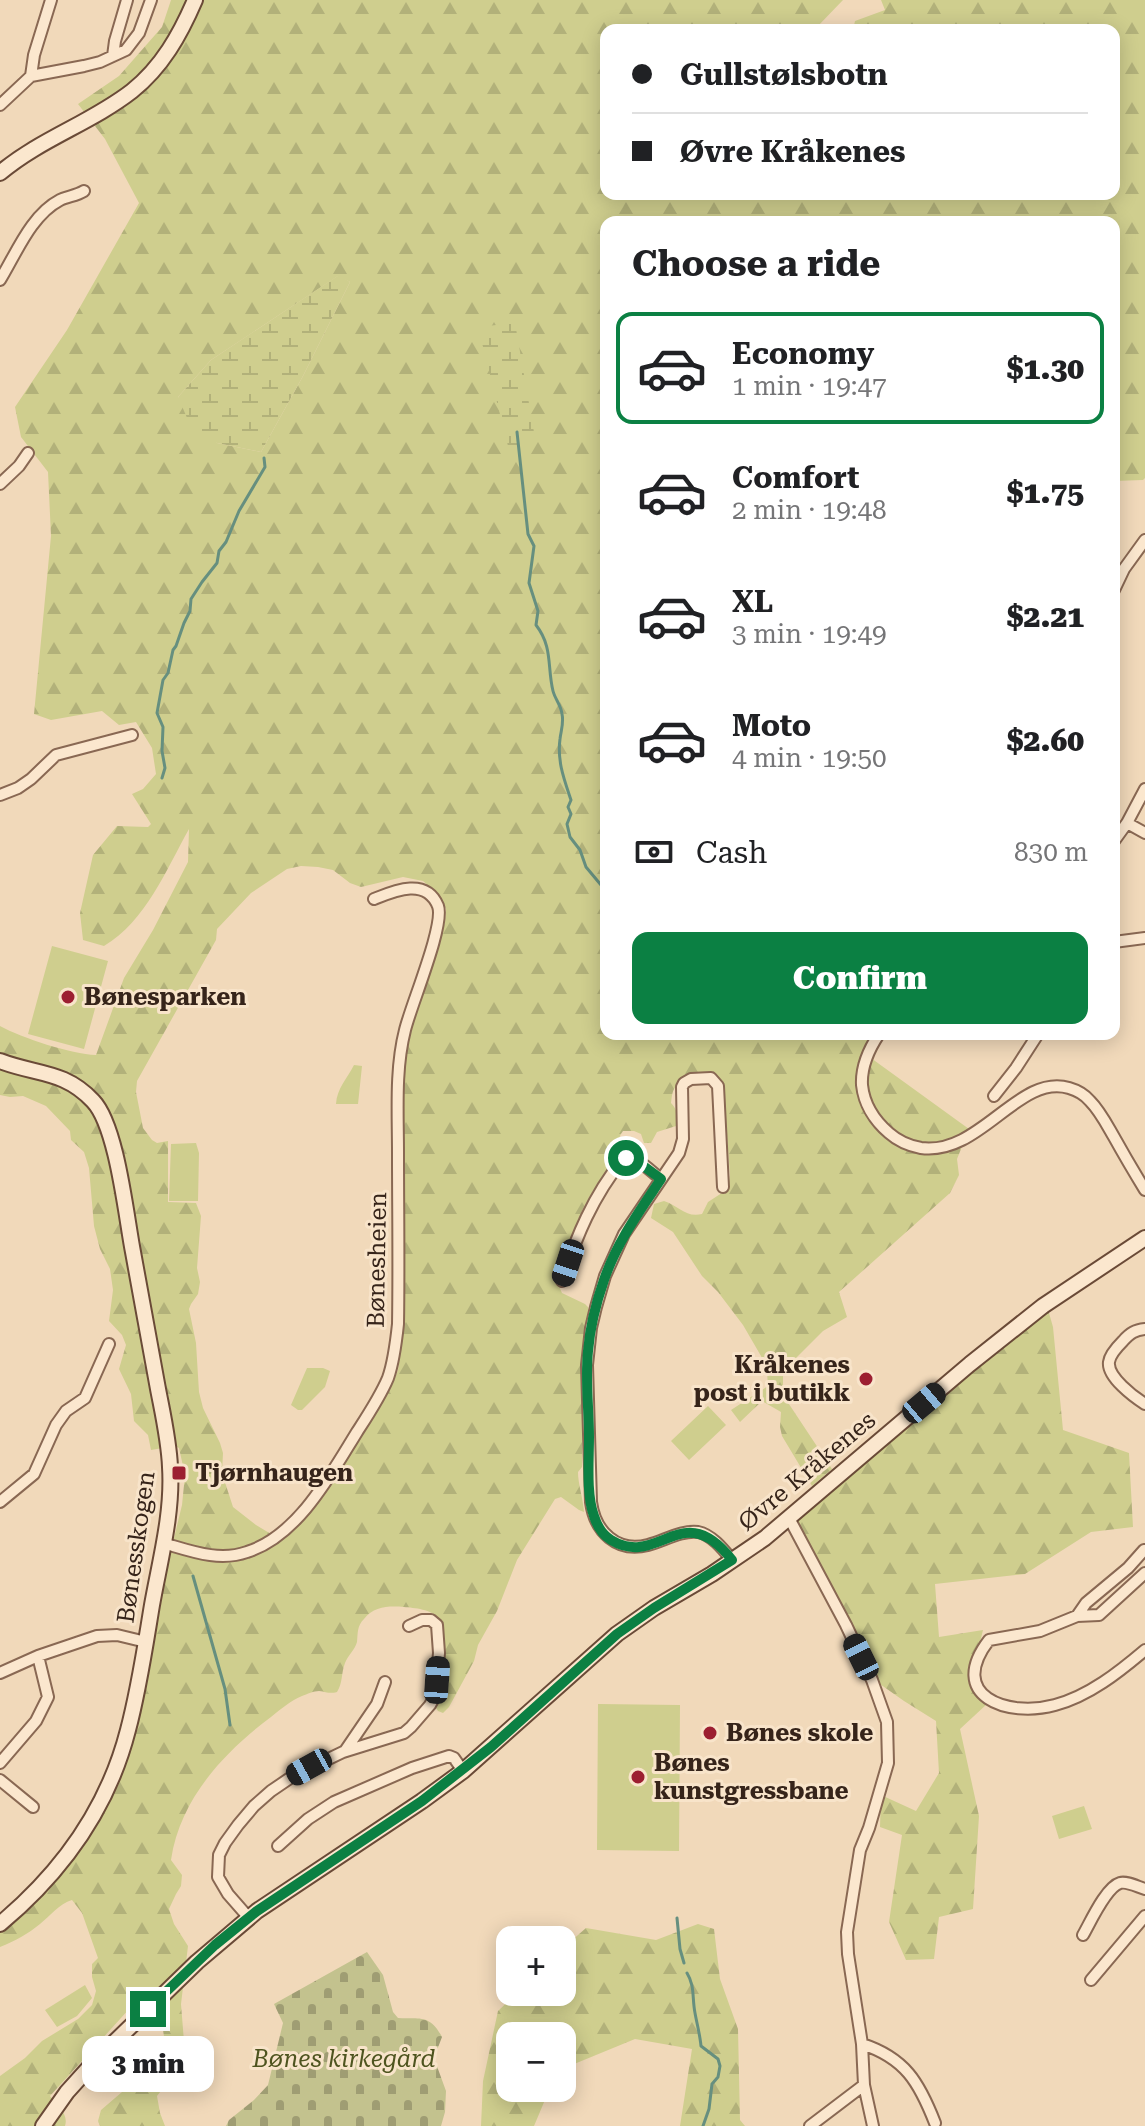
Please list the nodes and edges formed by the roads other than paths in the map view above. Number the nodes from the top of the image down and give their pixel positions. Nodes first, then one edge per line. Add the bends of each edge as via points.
1 (51, 0) edge
2 (127, 0) edge
3 (151, 0) edge
4 (195, 0) edge
5 (113, 56) junction
6 (31, 76) junction
7 (0, 105) edge
8 (0, 173) edge
9 (84, 191) dead end
10 (0, 280) edge
11 (28, 453) dead end
12 (0, 484) edge
13 (1145, 540) edge
14 (1120, 577) edge
15 (132, 735) dead end
16 (1145, 789) edge
17 (0, 795) edge
18 (1127, 823) junction
19 (1120, 833) edge
20 (1145, 833) edge
21 (374, 899) dead end
22 (1145, 938) edge
23 (1120, 941) edge
24 (875, 1040) edge
25 (1034, 1040) edge
26 (0, 1061) edge
27 (994, 1096) dead end
28 (661, 1179) junction
29 (723, 1187) dead end
30 (1145, 1190) edge
31 (1145, 1238) edge
32 (562, 1281) dead end
33 (1145, 1329) edge
34 (109, 1344) dead end
35 (1145, 1404) edge
36 (0, 1502) edge
37 (789, 1518) junction
38 (163, 1543) junction
39 (1144, 1550) edge
40 (732, 1560) junction
41 (1145, 1573) edge
42 (1077, 1616) junction
43 (409, 1626) dead end
44 (146, 1642) junction
45 (1145, 1650) edge
46 (38, 1656) junction
47 (0, 1673) edge
48 (385, 1682) dead end
49 (343, 1752) junction
50 (0, 1763) edge
51 (463, 1771) junction
52 (0, 1780) edge
53 (33, 1807) dead end
54 (278, 1846) dead end
55 (1145, 1889) edge
56 (1145, 1916) edge
57 (249, 1918) junction
58 (0, 1924) edge
59 (1083, 1935) dead end
60 (1091, 1980) dead end
61 (862, 2044) junction
62 (864, 2085) junction
63 (935, 2123) dead end
64 (43, 2126) edge
65 (810, 2126) edge
66 (873, 2126) edge

1 - 6 street
2 - 5 street
3 - 5 street via 136,38
4 - 8 main road via 172,46 133,90
5 - 6 street
6 - 7 street
9 - 10 street via 60,200 41,216
11 - 12 street
13 - 14 street
15 - 17 street via 56,755 31,779
16 - 18 street
18 - 19 street
18 - 20 street
21 - 38 street, Bønesheien via 416,888 431,897 439,915 401,1052 398,1324 388,1378 312,1501 277,1535 232,1556
22 - 23 street
24 - 30 street via 862,1085 867,1104 877,1122 911,1147 950,1147 1041,1087 1058,1085 1090,1100
25 - 27 street
26 - 38 main road, Bønesskogen via 74,1085 100,1110 108,1128 169,1453
28 - 29 street via 682,1146 684,1083 711,1078 718,1086
28 - 32 street via 638,1162 623,1159 597,1195
28 - 40 street via 615,1252 591,1328 587,1392 593,1514 604,1534 617,1543 637,1547 695,1532 712,1539
31 - 37 main road, Øvre Kråkenes via 994,1344
33 - 35 street via 1129,1334 1108,1365 1128,1392
34 - 36 street via 85,1398 56,1425 38,1469
37 - 40 main road, Øvre Kråkenes
37 - 61 street via 846,1625 887,1722 888,1763 860,1850 847,1932
38 - 44 main road, Bønesskogen
39 - 42 street
40 - 51 main road, Øvre Kråkenes via 617,1634
41 - 42 street via 1099,1615
42 - 45 street via 1040,1631 989,1640 974,1665 974,1681 982,1693 1006,1707 1054,1706 1099,1685
43 - 49 street via 422,1620 437,1625 432,1702 404,1733
44 - 46 street via 97,1636
44 - 58 main road, Bønesskogen via 128,1731 98,1807 62,1863
46 - 47 street
46 - 50 street via 48,1697 36,1721
48 - 49 street via 377,1704
49 - 57 street via 271,1791 225,1843 218,1877
51 - 54 street via 449,1756 365,1787 327,1805
51 - 57 main road, Øvre Kråkenes
52 - 53 street
55 - 59 street via 1116,1884
56 - 60 street
57 - 64 main road, Øvre Kråkenes via 95,2061
61 - 62 street
61 - 63 street via 905,2067
62 - 65 street
62 - 66 street

